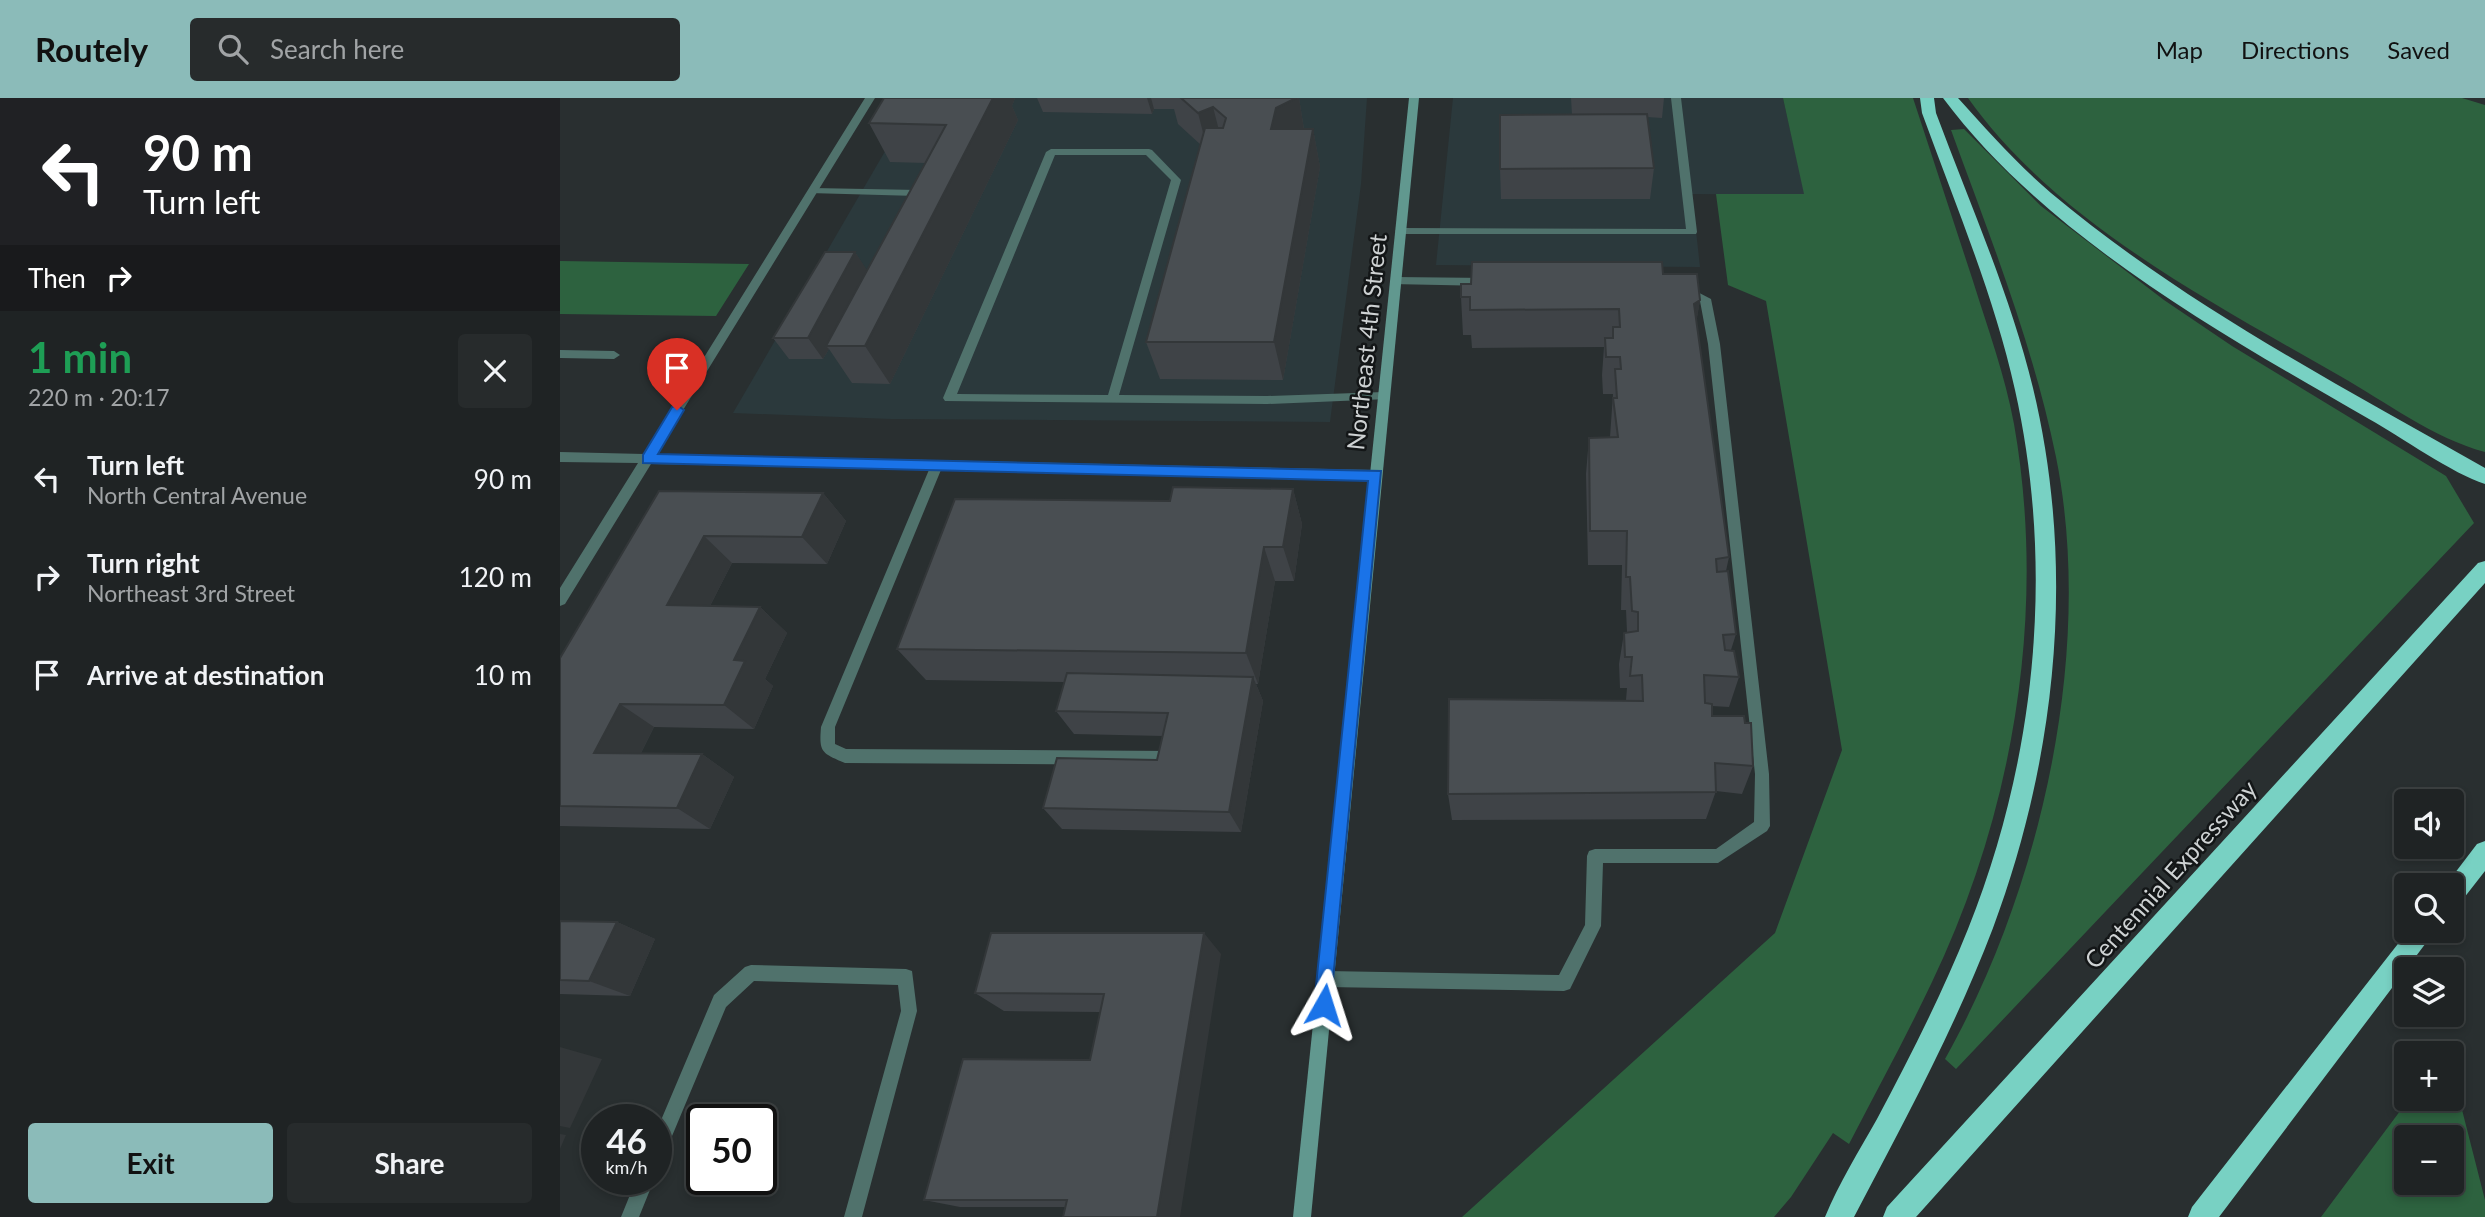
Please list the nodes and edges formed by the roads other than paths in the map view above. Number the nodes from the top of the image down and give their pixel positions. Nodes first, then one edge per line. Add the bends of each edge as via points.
1 (870, 98) edge
2 (1414, 98) edge
3 (1676, 98) edge
4 (1927, 98) edge
5 (1950, 98) edge
6 (813, 191) junction
7 (929, 204) edge
8 (1400, 231) junction
9 (1395, 281) junction
10 (1505, 282) edge
11 (1668, 285) edge
12 (560, 354) edge
13 (614, 355) dead end
14 (1384, 396) junction
15 (1112, 400) junction
16 (560, 457) edge
17 (648, 459) junction
18 (937, 465) junction
19 (1376, 475) junction
20 (2485, 477) edge
21 (2485, 569) edge
22 (560, 600) edge
23 (1176, 758) edge
24 (2485, 852) edge
25 (2464, 879) edge
26 (2415, 943) edge
27 (1326, 979) junction
28 (672, 1116) edge
29 (639, 1195) edge
30 (630, 1217) edge
31 (853, 1217) edge
32 (1302, 1217) edge
33 (1839, 1217) edge
34 (1897, 1217) edge
35 (2202, 1217) edge

1 - 6 street
2 - 8 main road, Northeast 4th Street
3 - 8 street via 1692,232
4 - 33 highway via 2024,389 2047,547 2044,651 2026,777 1991,897 1952,997
5 - 20 highway via 2044,195 2102,241 2236,332
6 - 7 street via 919,193
6 - 17 street
8 - 9 main road, Northeast 4th Street
9 - 10 street
9 - 14 main road, Northeast 4th Street
11 - 27 street via 1704,299 1714,344 1762,774 1762,826 1718,856 1595,856 1593,926 1564,983
12 - 13 street
14 - 15 street
14 - 19 main road, Northeast 4th Street
15 - 15 street via 949,398 1051,152 1149,152 1176,180
16 - 17 street
17 - 18 street
17 - 22 street
18 - 19 street
18 - 23 street via 828,727 827,747 845,756
19 - 27 main road, Northeast 4th Street
21 - 34 highway, Centennial Expressway
24 - 25 highway
26 - 35 highway
27 - 32 main road, Northeast 4th Street
28 - 31 street via 720,1001 751,973 906,977 909,1011
29 - 30 street

